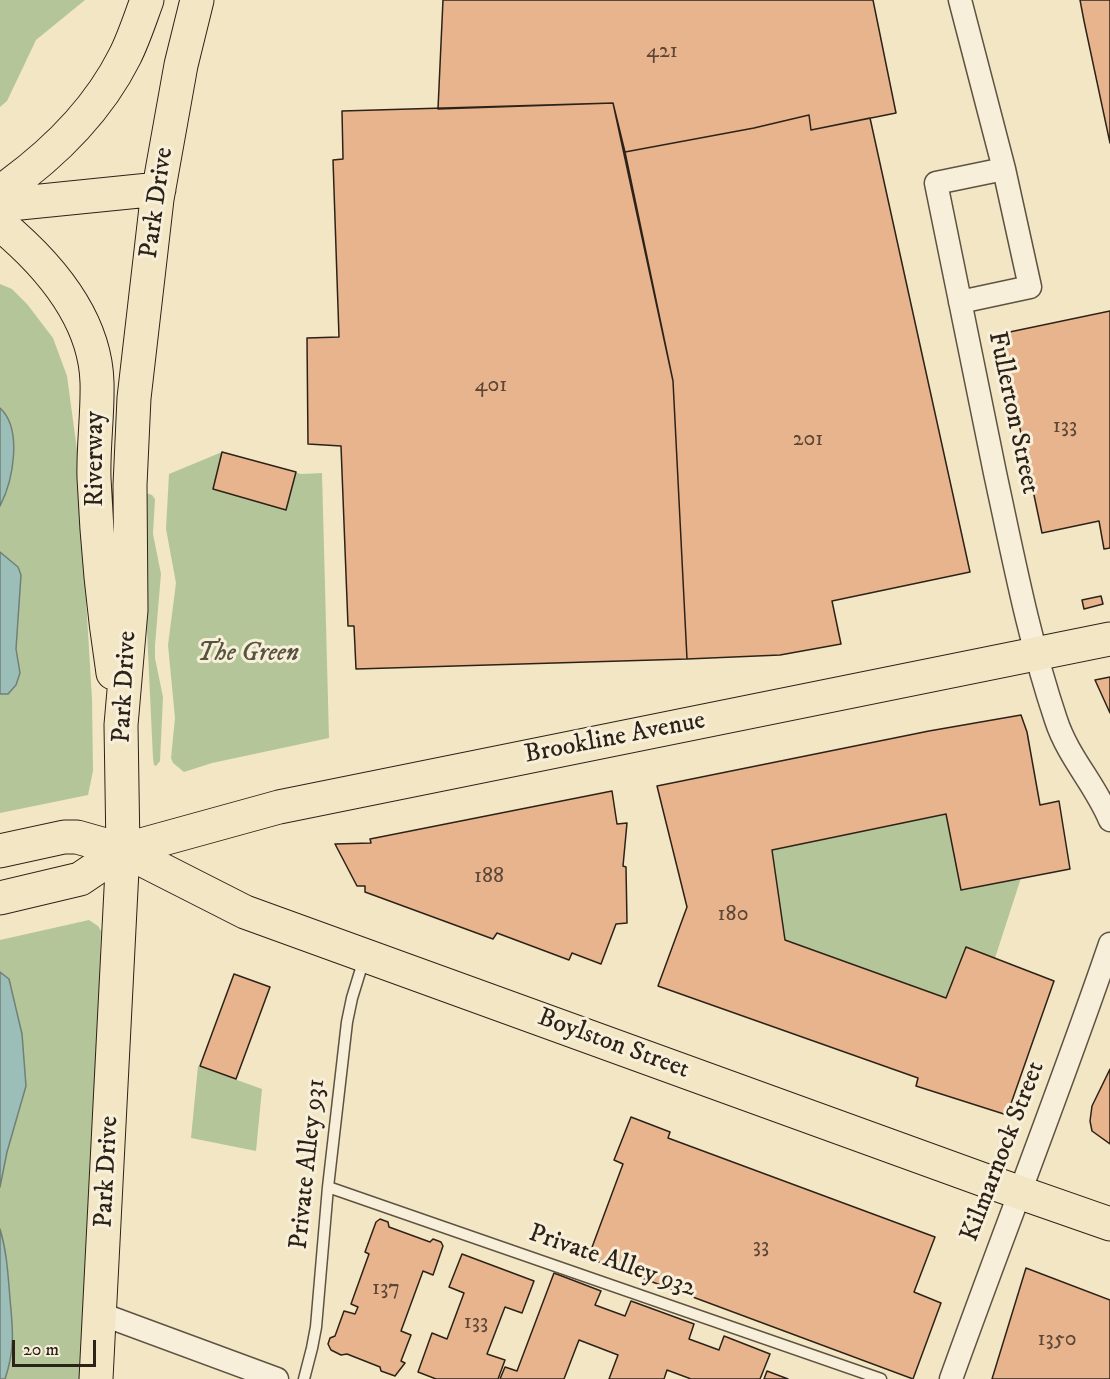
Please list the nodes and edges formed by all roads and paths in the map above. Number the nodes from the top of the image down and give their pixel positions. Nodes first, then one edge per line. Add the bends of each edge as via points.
1 (147, 0) edge
2 (197, 0) edge
3 (960, 0) edge
4 (1004, 169) junction
5 (159, 189) junction
6 (0, 192) edge
7 (0, 205) edge
8 (0, 224) edge
9 (960, 302) junction
10 (1110, 639) edge
11 (1038, 654) junction
12 (121, 725) junction
13 (1110, 820) edge
14 (123, 849) junction
15 (0, 851) edge
16 (0, 898) edge
17 (1110, 944) edge
18 (365, 955) junction
19 (328, 1187) junction
20 (1020, 1192) junction
21 (1110, 1224) edge
22 (100, 1314) junction
23 (96, 1379) edge
24 (277, 1379) edge
25 (304, 1379) edge
26 (881, 1379) edge
27 (951, 1379) edge

1 - 6 main road via 125,56 89,111 48,155
2 - 5 main road, Park Drive
3 - 4 street
4 - 9 street, Fullerton Street via 936,183
4 - 9 street via 1030,288
5 - 7 main road
5 - 12 main road, Park Drive via 134,398 130,610
8 - 12 main road, Riverway via 36,256 60,286 80,319 93,355 98,383 94,474 102,608
9 - 11 street, Fullerton Street via 1020,590
10 - 11 main road, Brookline Avenue
11 - 13 street via 1064,742 1097,792
11 - 14 main road, Brookline Avenue via 279,807
12 - 14 main road, Park Drive
14 - 15 main road, Brookline Avenue via 64,837
14 - 16 main road, Brookline Avenue via 80,879
14 - 18 main road, Boylston Street via 245,912
14 - 22 main road, Park Drive
17 - 20 street, Kilmarnock Street
18 - 19 lane, Private Alley 931 via 347,1022
18 - 20 main road, Boylston Street
19 - 25 lane, Private Alley 931 via 316,1327
19 - 26 lane, Private Alley 932
20 - 21 main road, Boylston Street
20 - 27 street, Kilmarnock Street
22 - 23 main road, Park Drive
22 - 24 street

